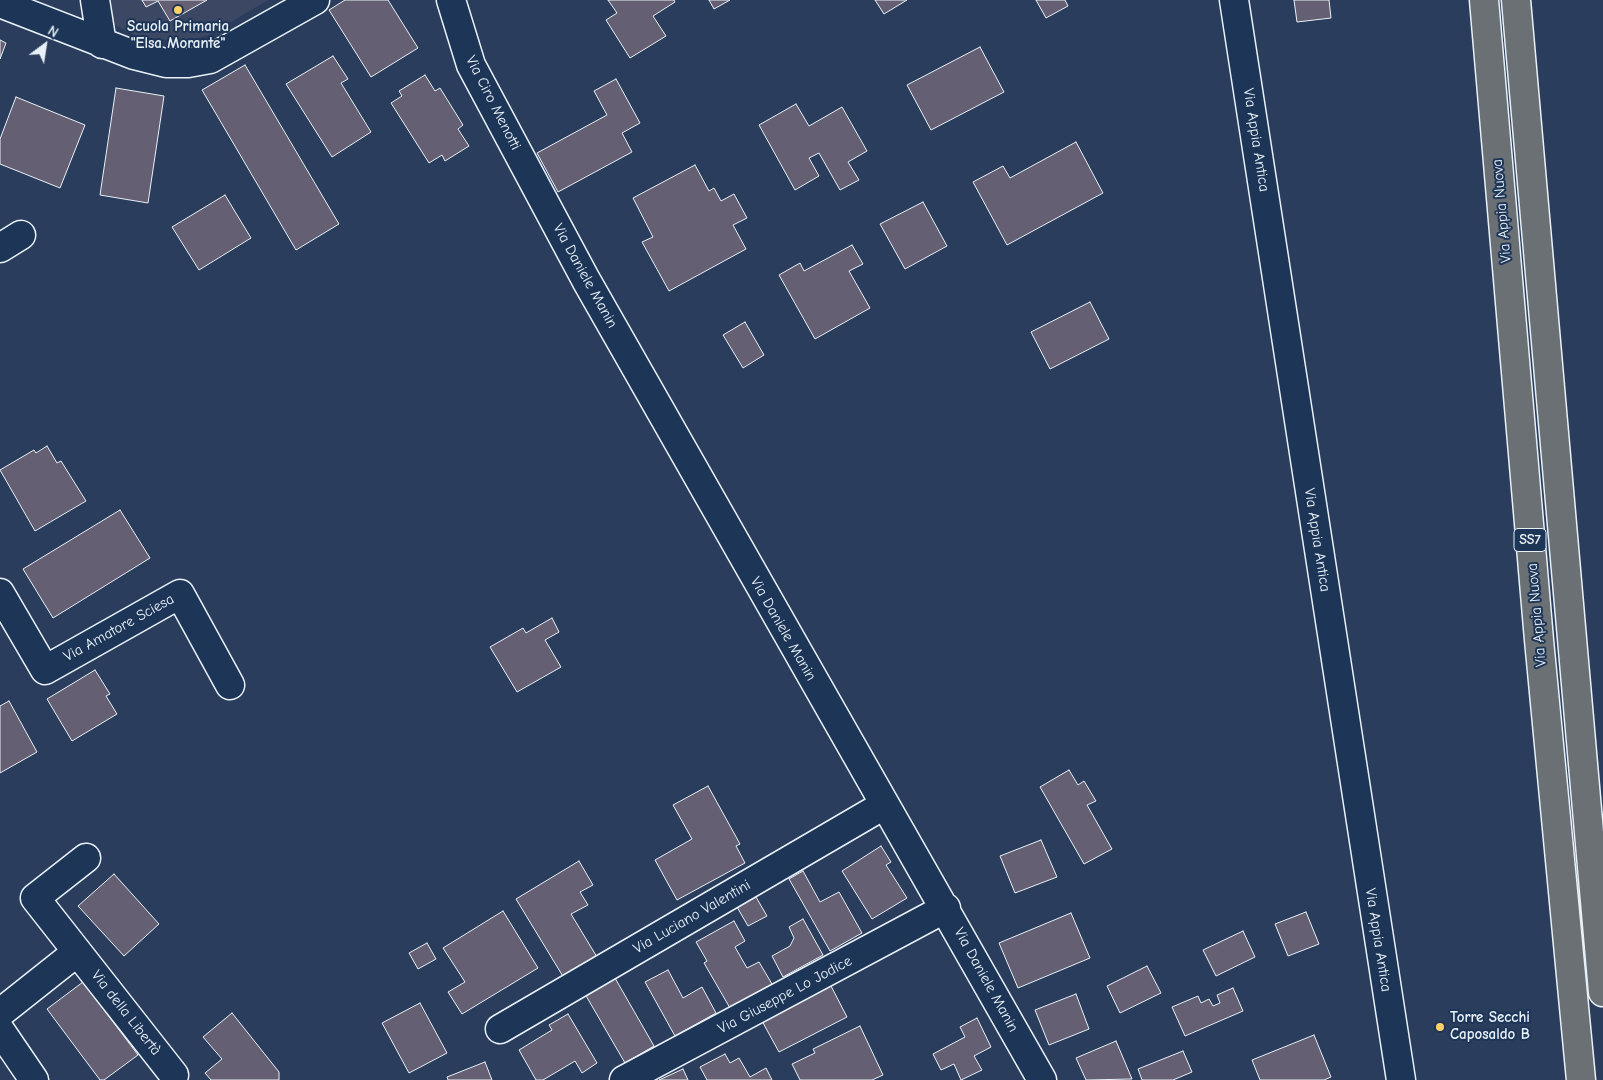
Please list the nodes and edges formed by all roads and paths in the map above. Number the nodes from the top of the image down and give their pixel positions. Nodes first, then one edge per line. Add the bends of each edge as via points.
1 (95, 0) edge
2 (315, 0) edge
3 (451, 0) edge
4 (1234, 0) edge
5 (1484, 0) edge
6 (1516, 0) edge
7 (0, 3) edge
8 (102, 44) junction
9 (530, 175) joint
10 (0, 593) edge
11 (230, 685) dead end
12 (884, 806) junction
13 (86, 858) dead end
14 (946, 908) junction
15 (78, 952) junction
16 (1603, 992) edge
17 (0, 1013) edge
18 (500, 1029) dead end
19 (0, 1030) edge
20 (174, 1074) dead end
21 (34, 1080) edge
22 (624, 1080) edge
23 (1042, 1080) edge
24 (1401, 1080) edge
25 (1581, 1080) edge

1 - 8 street
2 - 8 street via 210,59 166,63
3 - 9 street, Via Ciro Menotti via 470,64
4 - 24 street, Via Appia Antica
5 - 25 main road, Via Appia Nuova / SS7
6 - 16 main road, SS7
7 - 8 street
9 - 12 street, Via Daniele Manin via 596,298
10 - 11 street, Via Amatore Sciesa via 45,670 180,594
12 - 14 street, Via Daniele Manin
12 - 18 street, Via Luciano Valentini
13 - 15 street, Via della Libertà via 35,898
14 - 22 street, Via Giuseppe Lo Jodice
14 - 23 street, Via Daniele Manin
15 - 17 street
15 - 20 street, Via della Libertà
19 - 21 street

